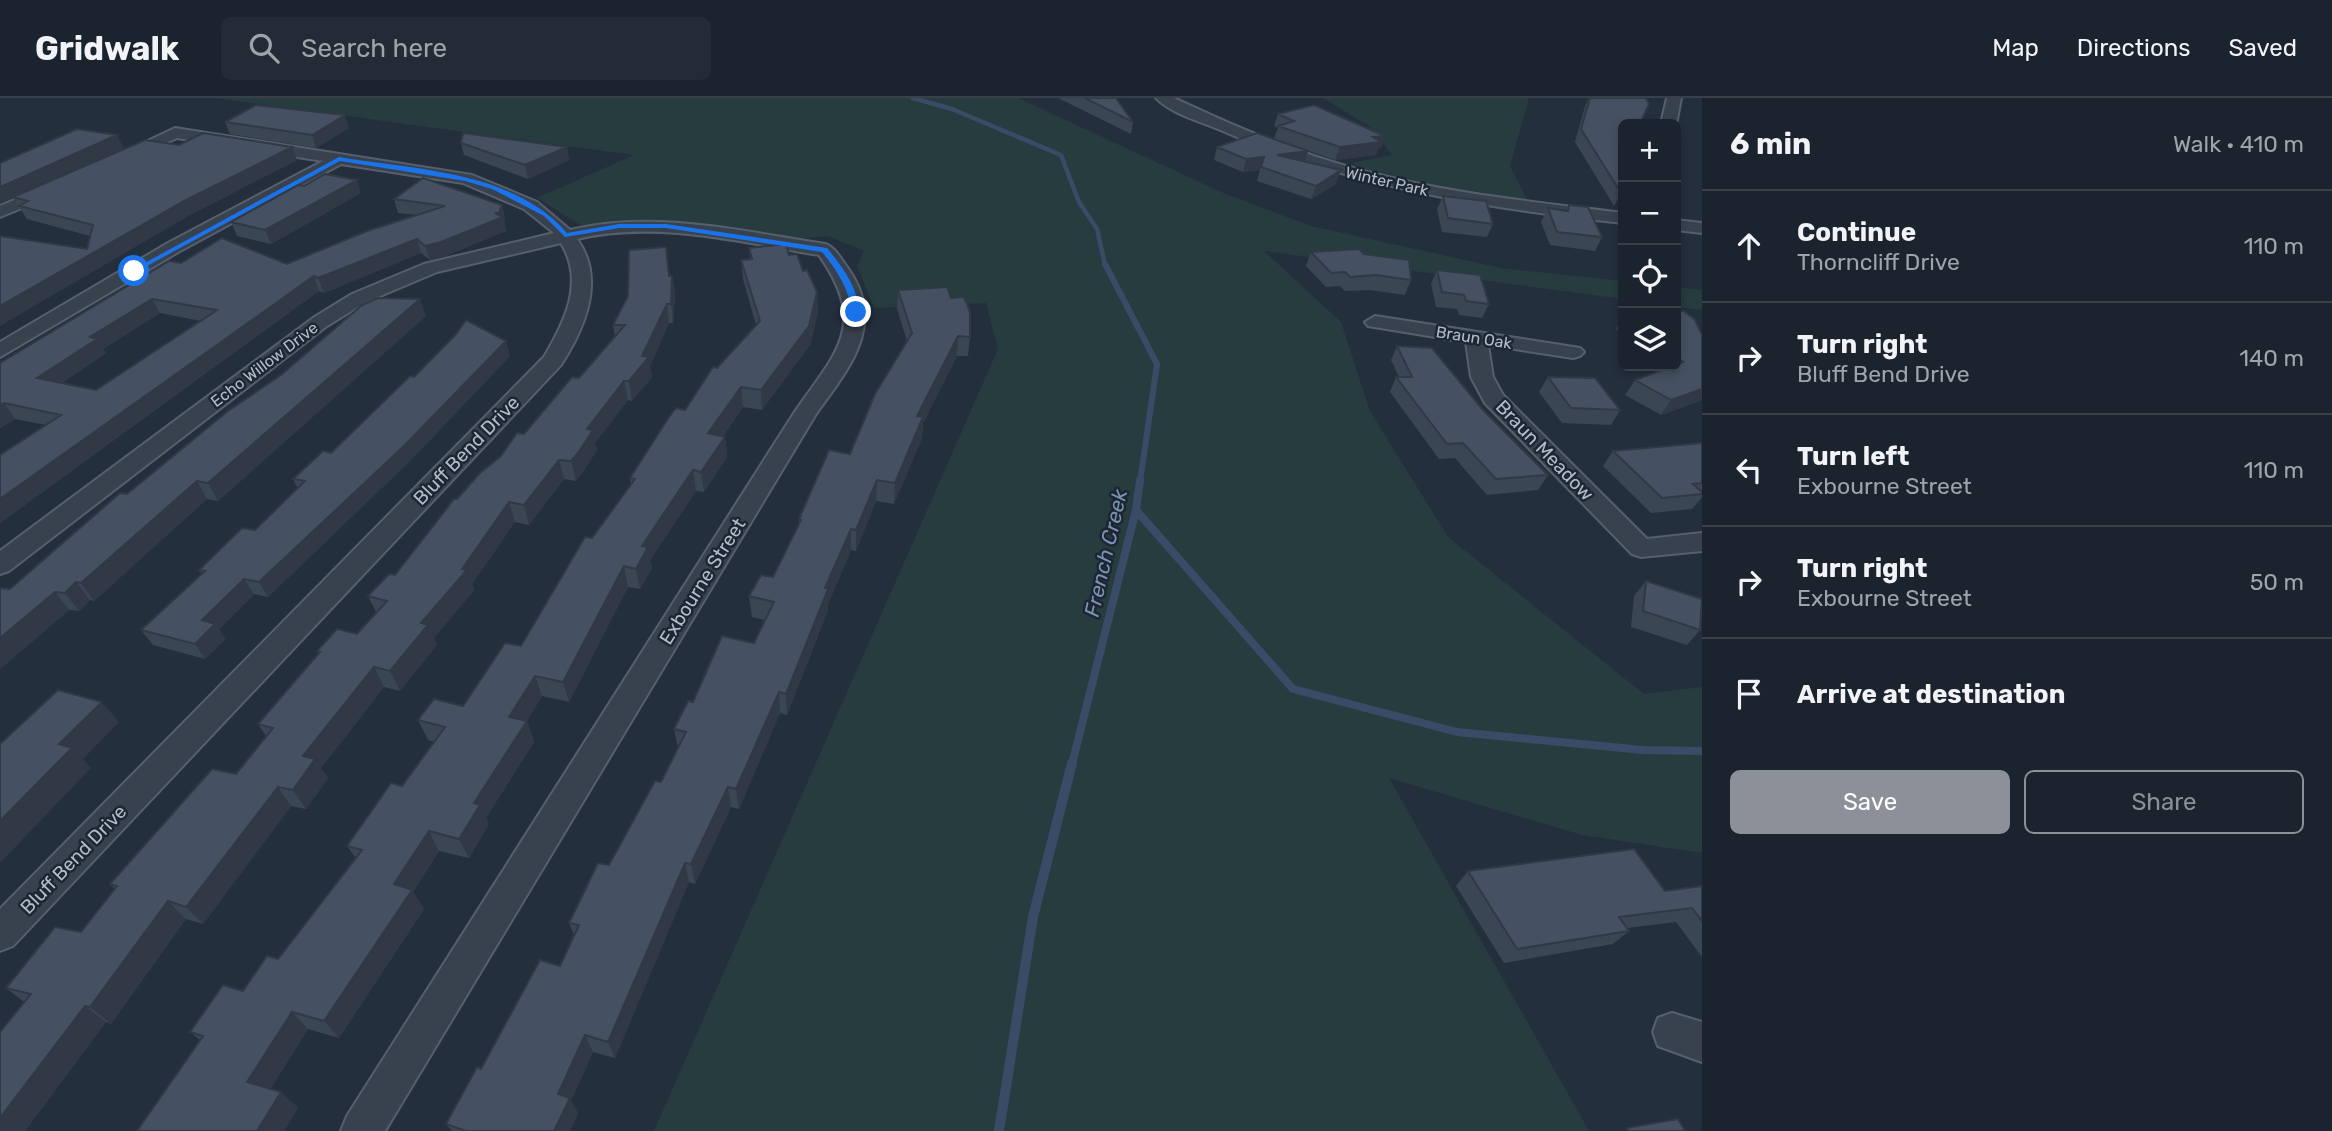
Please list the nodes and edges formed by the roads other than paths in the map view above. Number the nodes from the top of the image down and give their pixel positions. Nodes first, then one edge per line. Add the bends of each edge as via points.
1 (1163, 98) edge
2 (1674, 98) edge
3 (1670, 119) edge
4 (339, 159) junction
5 (103, 166) edge
6 (66, 182) edge
7 (0, 212) edge
8 (1618, 217) edge
9 (1681, 226) edge
10 (1702, 229) edge
11 (565, 235) junction
12 (1376, 322) dead end
13 (1476, 337) junction
14 (0, 351) edge
15 (1573, 352) dead end
16 (1702, 542) edge
17 (0, 565) edge
18 (0, 934) edge
19 (362, 1131) edge

1 - 8 street, Winter Park via 1273,148 1354,174 1452,196
2 - 3 street
4 - 5 street, Bluff Bend Drive via 175,133
4 - 11 street, Bluff Bend Drive via 495,188 547,214
4 - 14 street via 174,247
6 - 7 street
9 - 10 street
11 - 17 street, Echo Willow Drive via 431,268 339,310
11 - 18 street, Bluff Bend Drive via 582,268 584,287 576,321 553,360
11 - 19 street, Exbourne Street via 612,227 666,226 825,250 854,297 856,327 852,344 798,424
12 - 13 street, Braun Oak
13 - 15 street, Braun Oak
13 - 16 street, Braun Meadow via 1482,377 1493,398 1641,548

